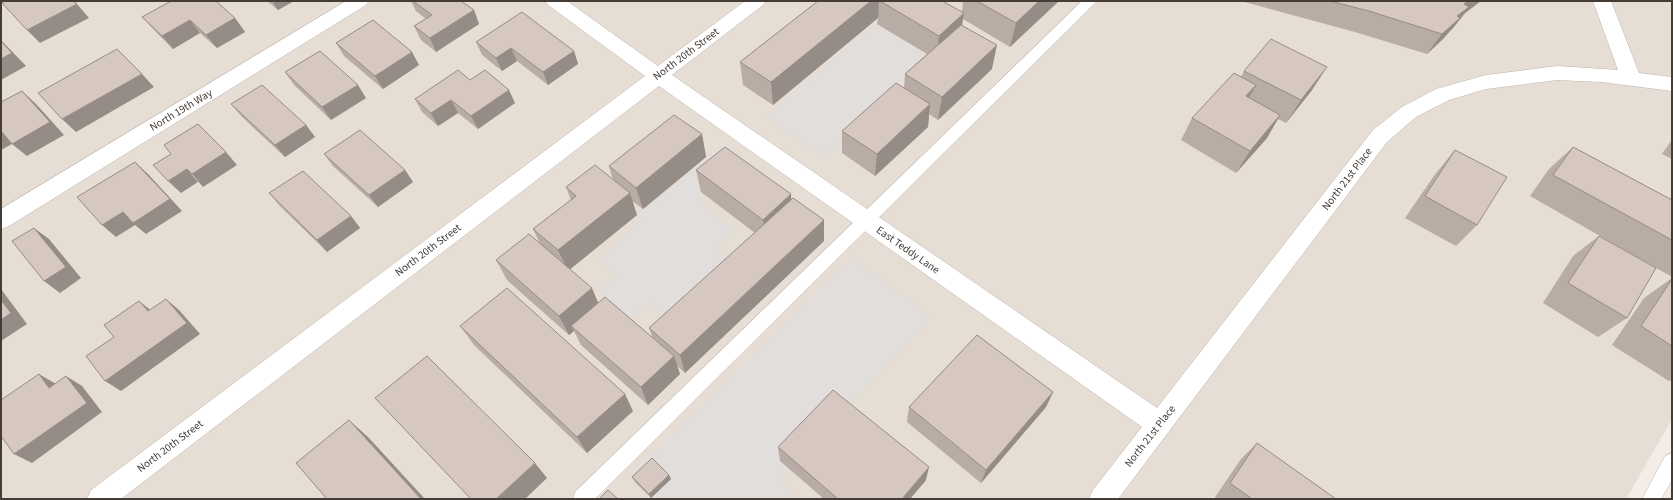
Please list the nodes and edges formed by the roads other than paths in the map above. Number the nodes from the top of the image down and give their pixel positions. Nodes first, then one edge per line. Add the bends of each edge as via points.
1 (360, 1) edge
2 (554, 1) edge
3 (756, 1) edge
4 (1090, 1) edge
5 (1602, 1) edge
6 (658, 75) junction
7 (1631, 78) junction
8 (1672, 84) edge
9 (1, 220) edge
10 (866, 220) junction
11 (1159, 424) junction
12 (1672, 462) edge
13 (100, 499) edge
14 (582, 499) edge
15 (1102, 499) edge
16 (1651, 499) edge

1 - 9 street, North 19th Way
2 - 6 street, East Teddy Lane
3 - 6 street, North 20th Street
4 - 10 lane
5 - 7 street
6 - 10 street, East Teddy Lane
6 - 13 street, North 20th Street
7 - 8 street, North 21st Place
7 - 11 street, North 21st Place via 1556,73 1486,82 1443,94 1398,120 1380,136
10 - 11 street, East Teddy Lane
10 - 14 lane
11 - 15 street, North 21st Place
12 - 16 lane

